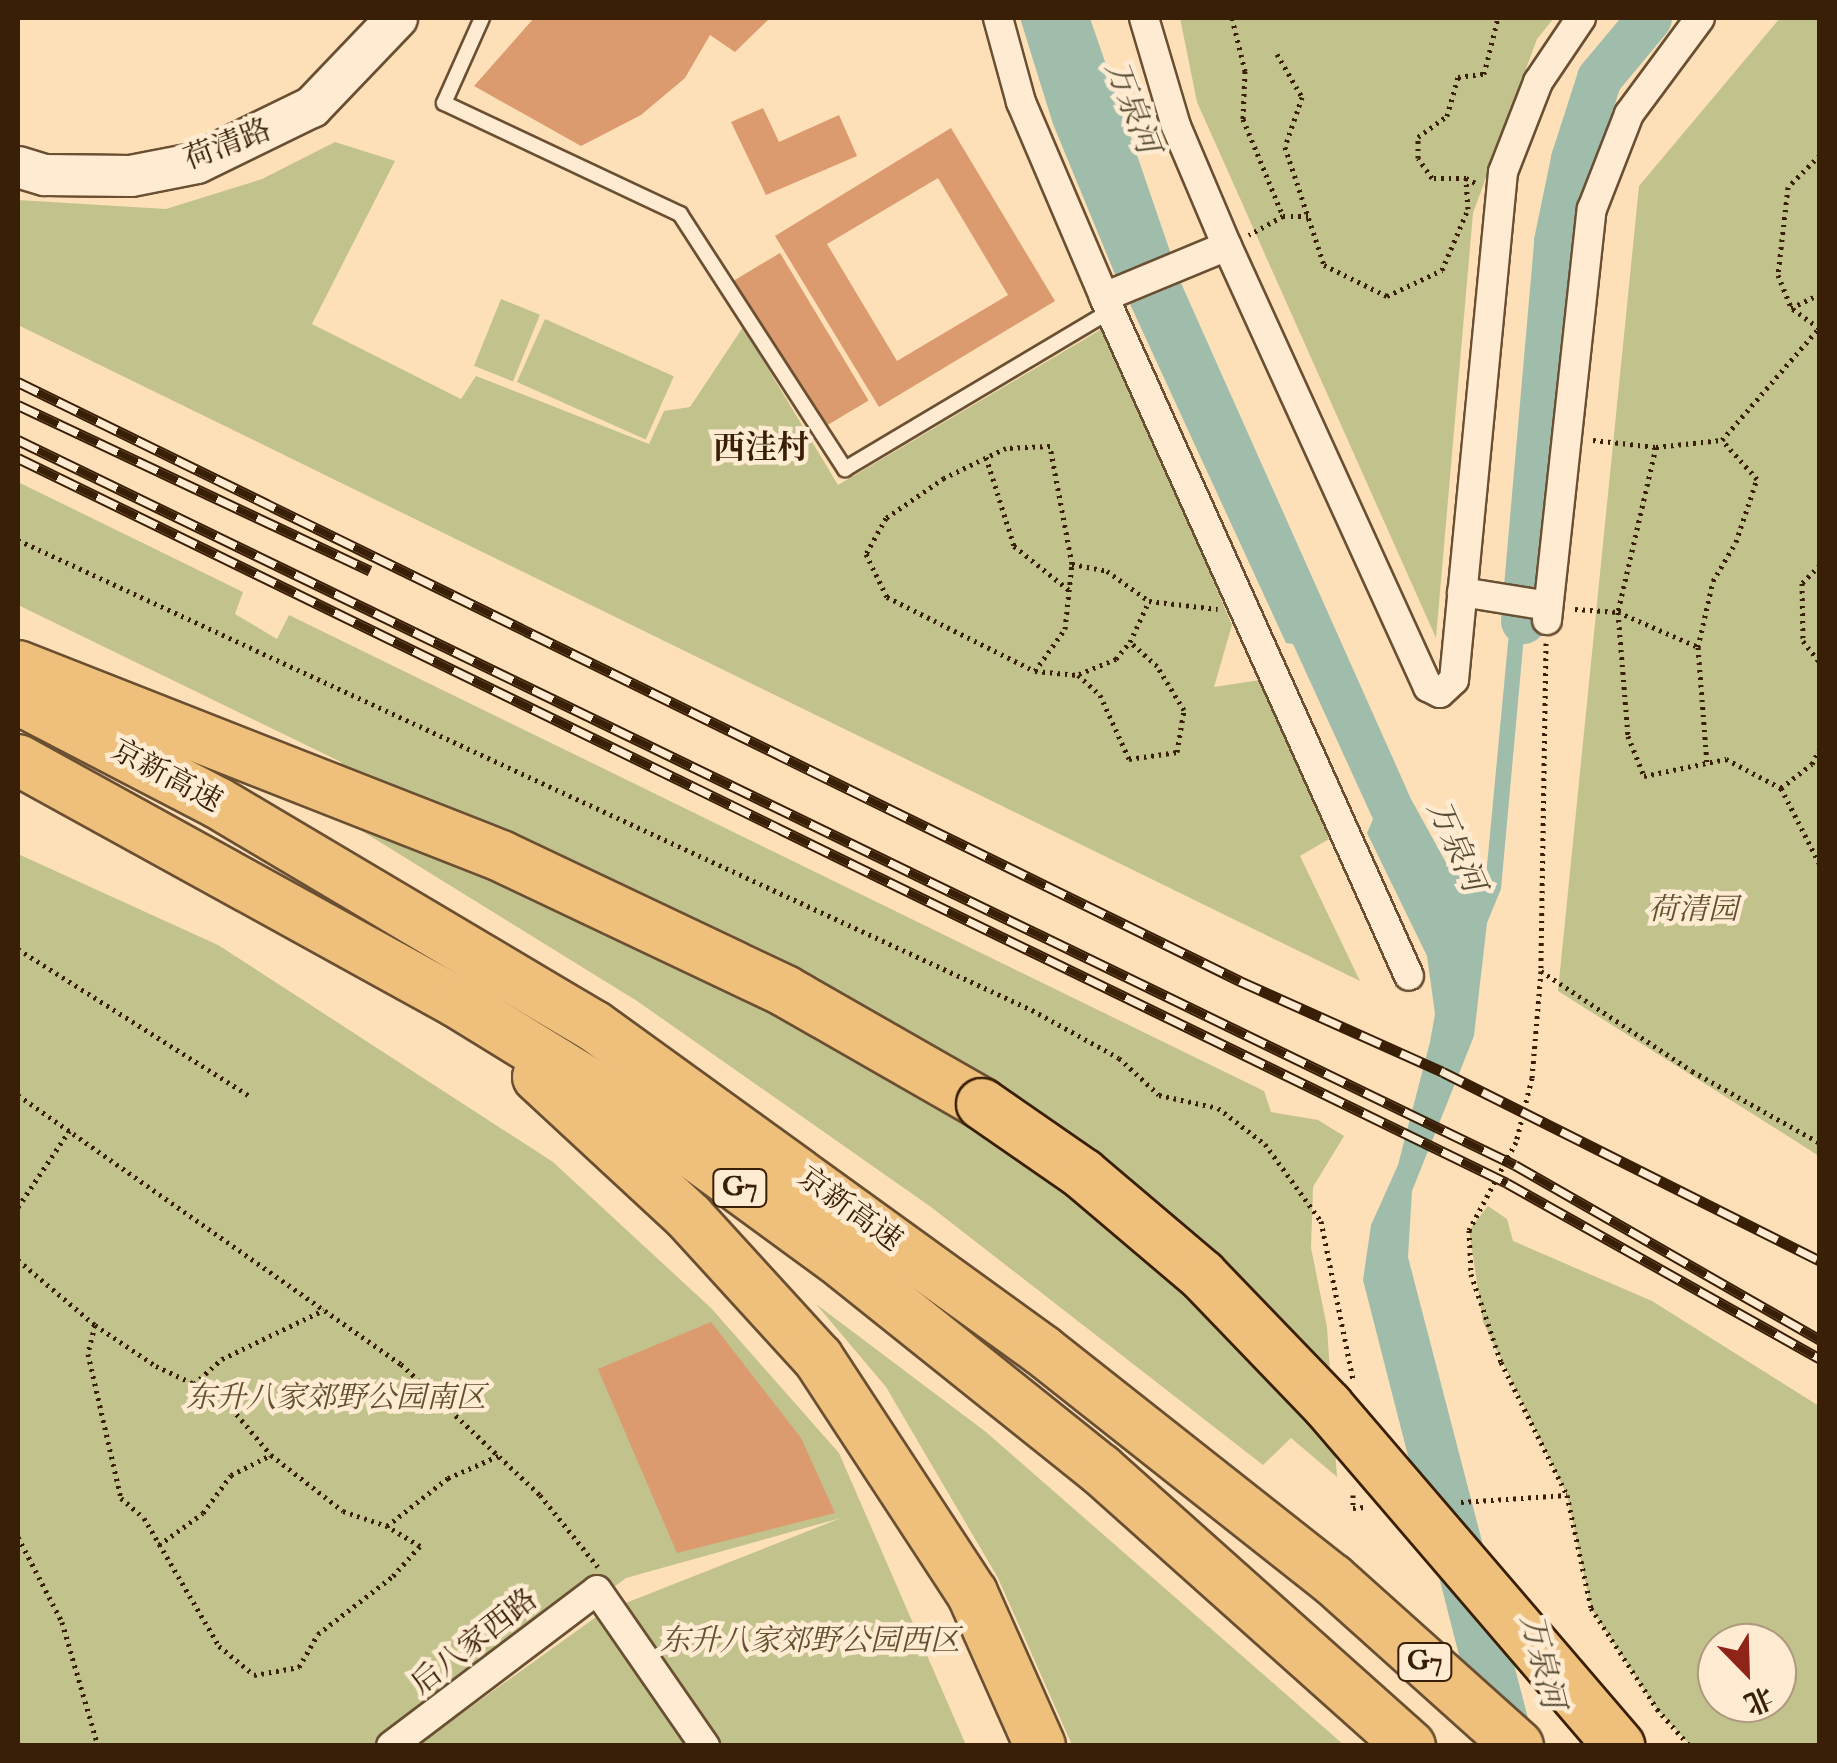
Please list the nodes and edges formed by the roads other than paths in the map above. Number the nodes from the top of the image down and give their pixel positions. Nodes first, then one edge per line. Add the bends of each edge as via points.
1 (397, 18) edge
2 (482, 18) edge
3 (998, 18) edge
4 (1144, 18) edge
5 (1581, 18) edge
6 (1700, 18) edge
7 (18, 167) edge
8 (1227, 246) junction
9 (1107, 304) junction
10 (1462, 592) junction
11 (18, 666) edge
12 (18, 700) edge
13 (18, 760) edge
14 (1409, 976) dead end
15 (457, 1002) junction
16 (1398, 1735) edge
17 (1033, 1736) edge
18 (391, 1746) edge
19 (704, 1746) edge
20 (1518, 1746) edge
21 (1618, 1746) edge

1 - 7 main road, 荷清路 via 312,107 197,163 131,176 45,175
2 - 9 lane via 444,102 680,214 846,469
3 - 9 street via 1021,102
4 - 8 street via 1176,126
5 - 10 street via 1538,82 1499,193
6 - 10 street via 1658,68 1608,156 1592,209 1545,611
8 - 9 street
8 - 10 street via 1428,687 1440,693 1454,680
9 - 14 street
11 - 21 highway, bridge via 501,856 785,991 982,1104 1082,1174 1202,1274 1328,1406
12 - 20 highway, 京新高速 / G7 via 218,802 594,1026 1042,1352 1332,1579
13 - 15 highway, 京新高速 / G7
15 - 16 highway, 京新高速 / G7 via 639,1114 845,1264 1100,1468
15 - 17 highway via 690,1218 818,1358 972,1594
18 - 19 street, 后八家西路 via 597,1590

